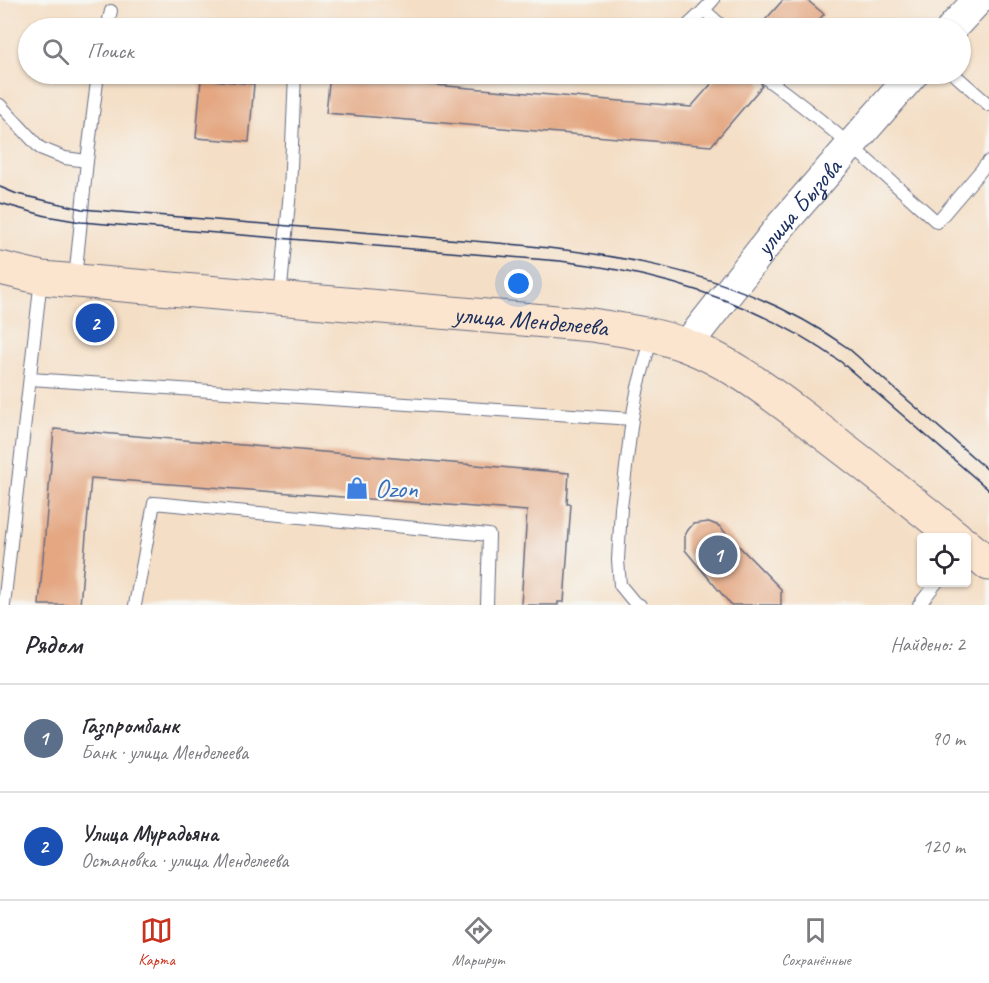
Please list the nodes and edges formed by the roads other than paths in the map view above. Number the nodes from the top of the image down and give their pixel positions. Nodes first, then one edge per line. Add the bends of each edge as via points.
1 (713, 0) edge
2 (978, 0) edge
3 (704, 10) junction
4 (111, 11) dead end
5 (109, 18) edge
6 (696, 18) edge
7 (713, 18) edge
8 (961, 18) edge
9 (97, 84) edge
10 (295, 84) edge
11 (774, 84) edge
12 (904, 84) edge
13 (965, 84) edge
14 (0, 105) edge
15 (989, 105) edge
16 (851, 144) junction
17 (87, 161) junction
18 (989, 161) edge
19 (0, 268) edge
20 (42, 278) junction
21 (0, 281) edge
22 (75, 281) junction
23 (280, 299) junction
24 (653, 335) junction
25 (687, 345) junction
26 (30, 379) junction
27 (632, 419) junction
28 (952, 533) edge
29 (971, 549) edge
30 (989, 564) edge
31 (933, 587) edge
32 (4, 605) edge
33 (135, 605) edge
34 (487, 605) edge
35 (640, 605) edge
36 (919, 605) edge

1 - 3 lane
2 - 8 street
3 - 6 lane
3 - 7 lane
4 - 5 lane
9 - 17 lane
10 - 23 lane
11 - 16 lane
12 - 16 street, улица Бызова
13 - 15 lane
14 - 17 lane via 40,148
16 - 18 lane via 937,222
16 - 25 street, улица Бызова
17 - 22 lane
19 - 20 main road, улица Менделеева
20 - 21 main road, улица Менделеева
20 - 22 main road, улица Менделеева
20 - 26 lane
22 - 23 main road, улица Менделеева
23 - 24 main road, улица Менделеева via 592,325
24 - 25 main road, улица Менделеева
24 - 27 lane
25 - 28 main road, улица Менделеева via 762,387
26 - 27 lane
26 - 32 lane
27 - 35 lane via 618,560 620,585
29 - 30 main road
31 - 36 lane
33 - 34 lane via 154,503 489,535

